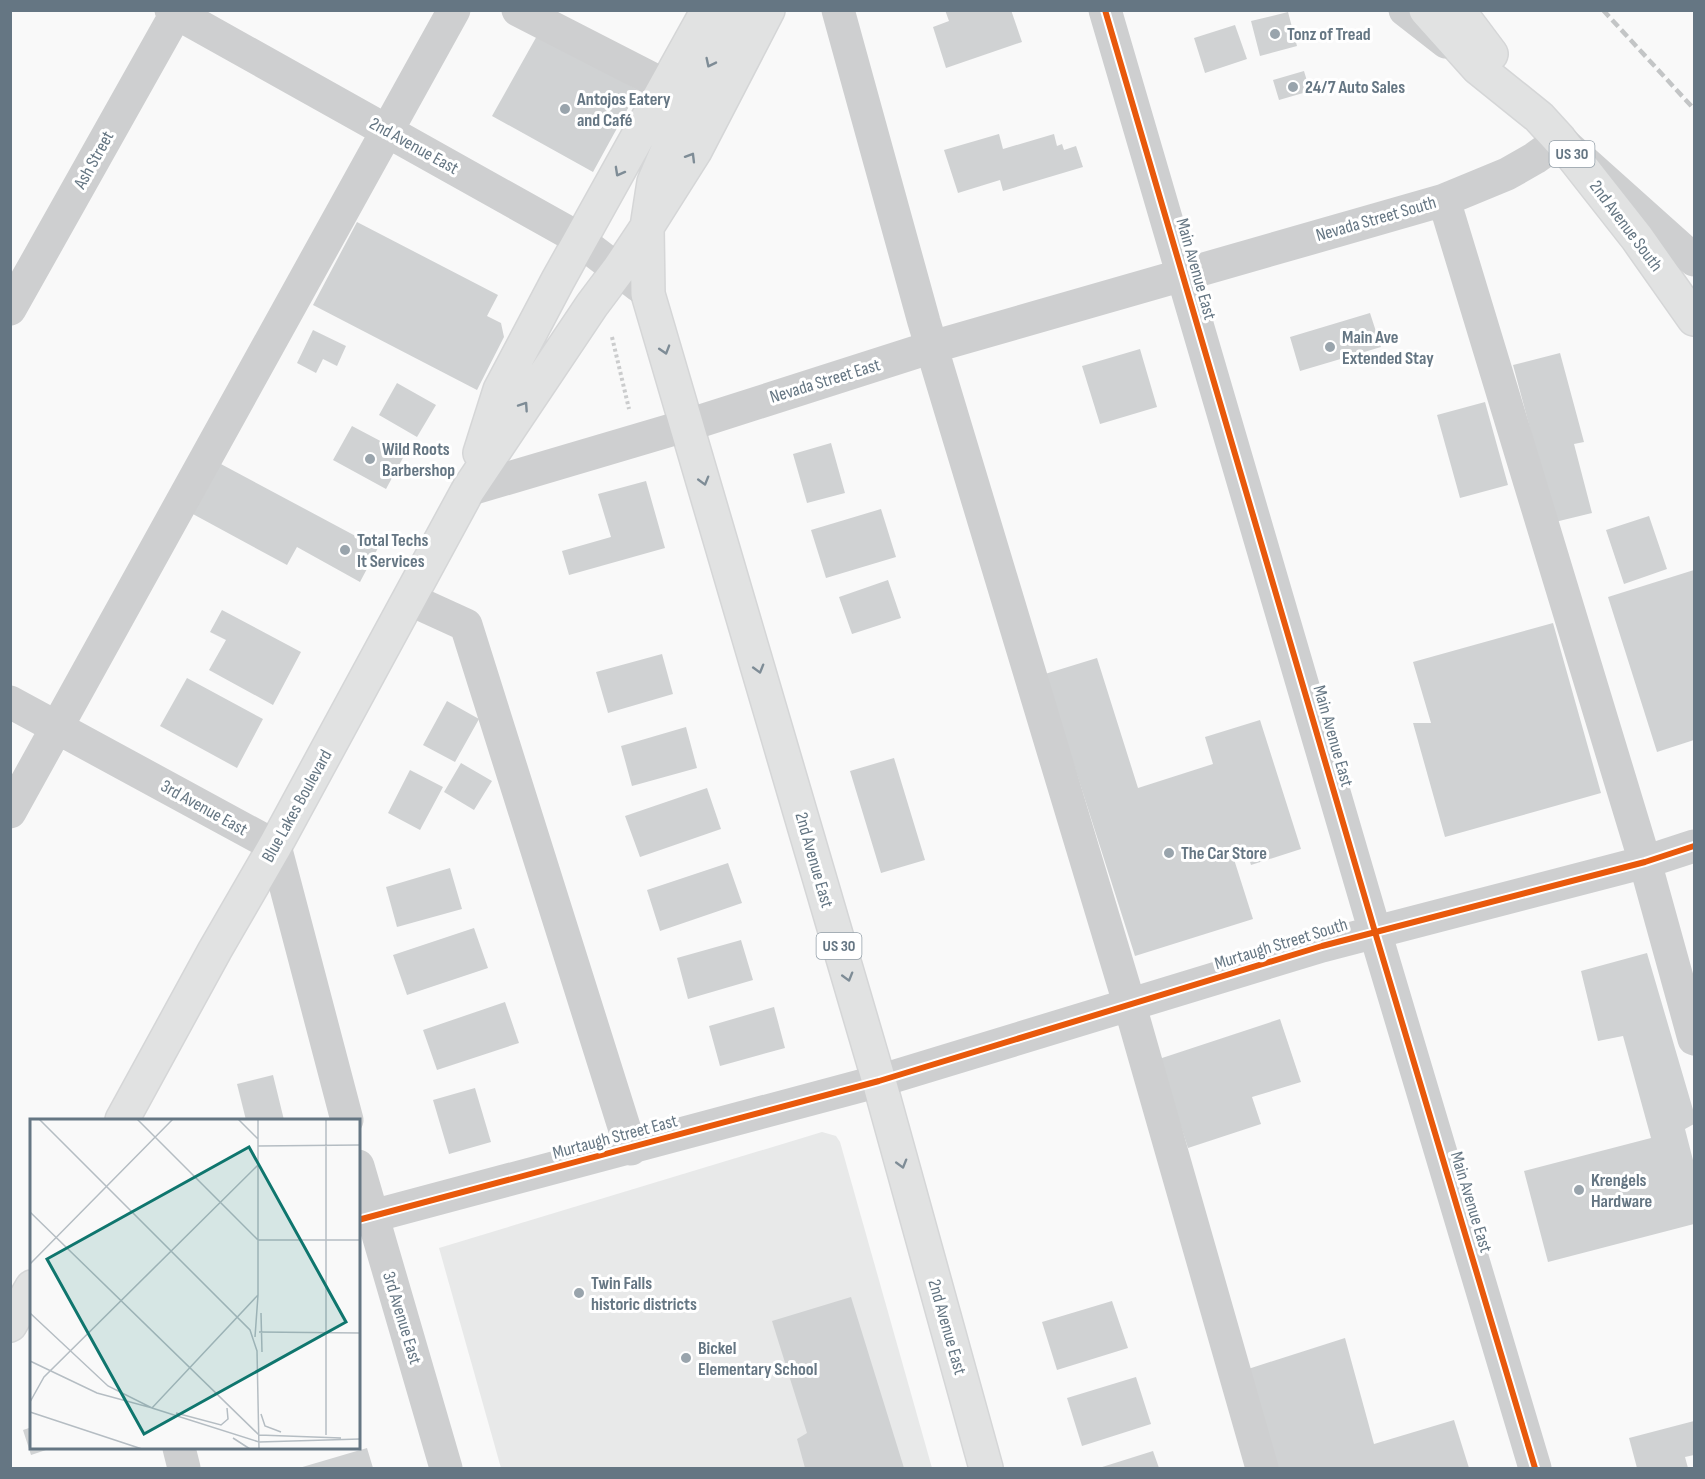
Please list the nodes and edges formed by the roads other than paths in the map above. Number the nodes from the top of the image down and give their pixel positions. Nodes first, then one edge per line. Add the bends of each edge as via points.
1 (454, 10) edge
2 (518, 10) edge
3 (708, 10) edge
4 (736, 10) edge
5 (768, 10) edge
6 (838, 10) edge
7 (1105, 10) edge
8 (1405, 10) edge
9 (1426, 10) edge
10 (1458, 10) edge
11 (175, 11) edge
12 (1478, 68) junction
13 (666, 86) junction
14 (1550, 129) junction
15 (387, 130) junction
16 (1444, 200) junction
17 (647, 227) junction
18 (581, 240) junction
19 (1695, 260) edge
20 (619, 269) junction
21 (1182, 274) junction
22 (648, 294) junction
23 (10, 309) edge
24 (1695, 319) edge
25 (932, 347) junction
26 (688, 425) junction
27 (468, 490) junction
28 (409, 598) junction
29 (10, 702) edge
30 (58, 728) junction
31 (10, 812) edge
32 (275, 846) junction
33 (1695, 846) edge
34 (1645, 862) junction
35 (1375, 932) junction
36 (1130, 1006) junction
37 (1695, 1039) edge
38 (879, 1082) junction
39 (123, 1119) edge
40 (346, 1119) edge
41 (631, 1149) junction
42 (360, 1181) edge
43 (365, 1219) edge
44 (30, 1290) edge
45 (10, 1325) edge
46 (30, 1326) edge
47 (10, 1331) edge
48 (178, 1449) edge
49 (184, 1468) edge
50 (446, 1468) edge
51 (986, 1468) edge
52 (1262, 1468) edge
53 (1535, 1468) edge

1 - 15 street
2 - 13 street
3 - 13 main road
4 -> 17 main road, 2nd Avenue East via 654,182
17 -> 5 main road via 694,151
6 - 25 street
7 - 21 street, Main Avenue East
8 - 12 street
9 - 12 main road, 2nd Avenue South / US 30
10 - 14 main road
11 - 15 street, 2nd Avenue East
11 - 23 street, Ash Street
12 - 14 main road, 2nd Avenue South / US 30
13 -> 18 main road
14 - 16 street, Nevada Street South via 1535,158
14 - 19 street
14 - 24 main road, 2nd Avenue South / US 30 via 1637,238
15 - 18 street, 2nd Avenue East
15 - 30 street
16 - 21 street, Nevada Street South
16 - 34 street
17 - 20 main road
17 - 22 main road, 2nd Avenue East
18 - 20 street, 2nd Avenue East
18 - 27 main road via 500,390
20 - 22 street, 2nd Avenue East
27 -> 20 main road
21 - 25 street, Nevada Street East
21 - 35 street, Main Avenue East
22 -> 26 main road, 2nd Avenue East
25 - 26 street, Nevada Street East
25 - 36 street
26 - 27 street, Nevada Street East
26 -> 38 main road, 2nd Avenue East / US 30
27 - 28 main road, Blue Lakes Boulevard
28 - 32 main road, Blue Lakes Boulevard
28 - 41 street via 466,625
29 - 30 street, 3rd Avenue East
30 - 31 street
30 - 32 street, 3rd Avenue East
32 - 39 main road, Blue Lakes Boulevard
32 - 40 street
33 - 34 street, Murtaugh Street South
34 - 35 street, Murtaugh Street South
34 - 37 street
35 - 36 street, Murtaugh Street South
35 - 53 street, Main Avenue East
36 - 38 street, Murtaugh Street South
36 - 52 street
38 - 41 street, Murtaugh Street East
38 -> 51 main road, 2nd Avenue East / US 30
41 - 43 street, Murtaugh Street East
42 - 43 street, 3rd Avenue East
43 - 50 street, 3rd Avenue East
44 - 45 main road
46 - 47 street
48 - 49 street

